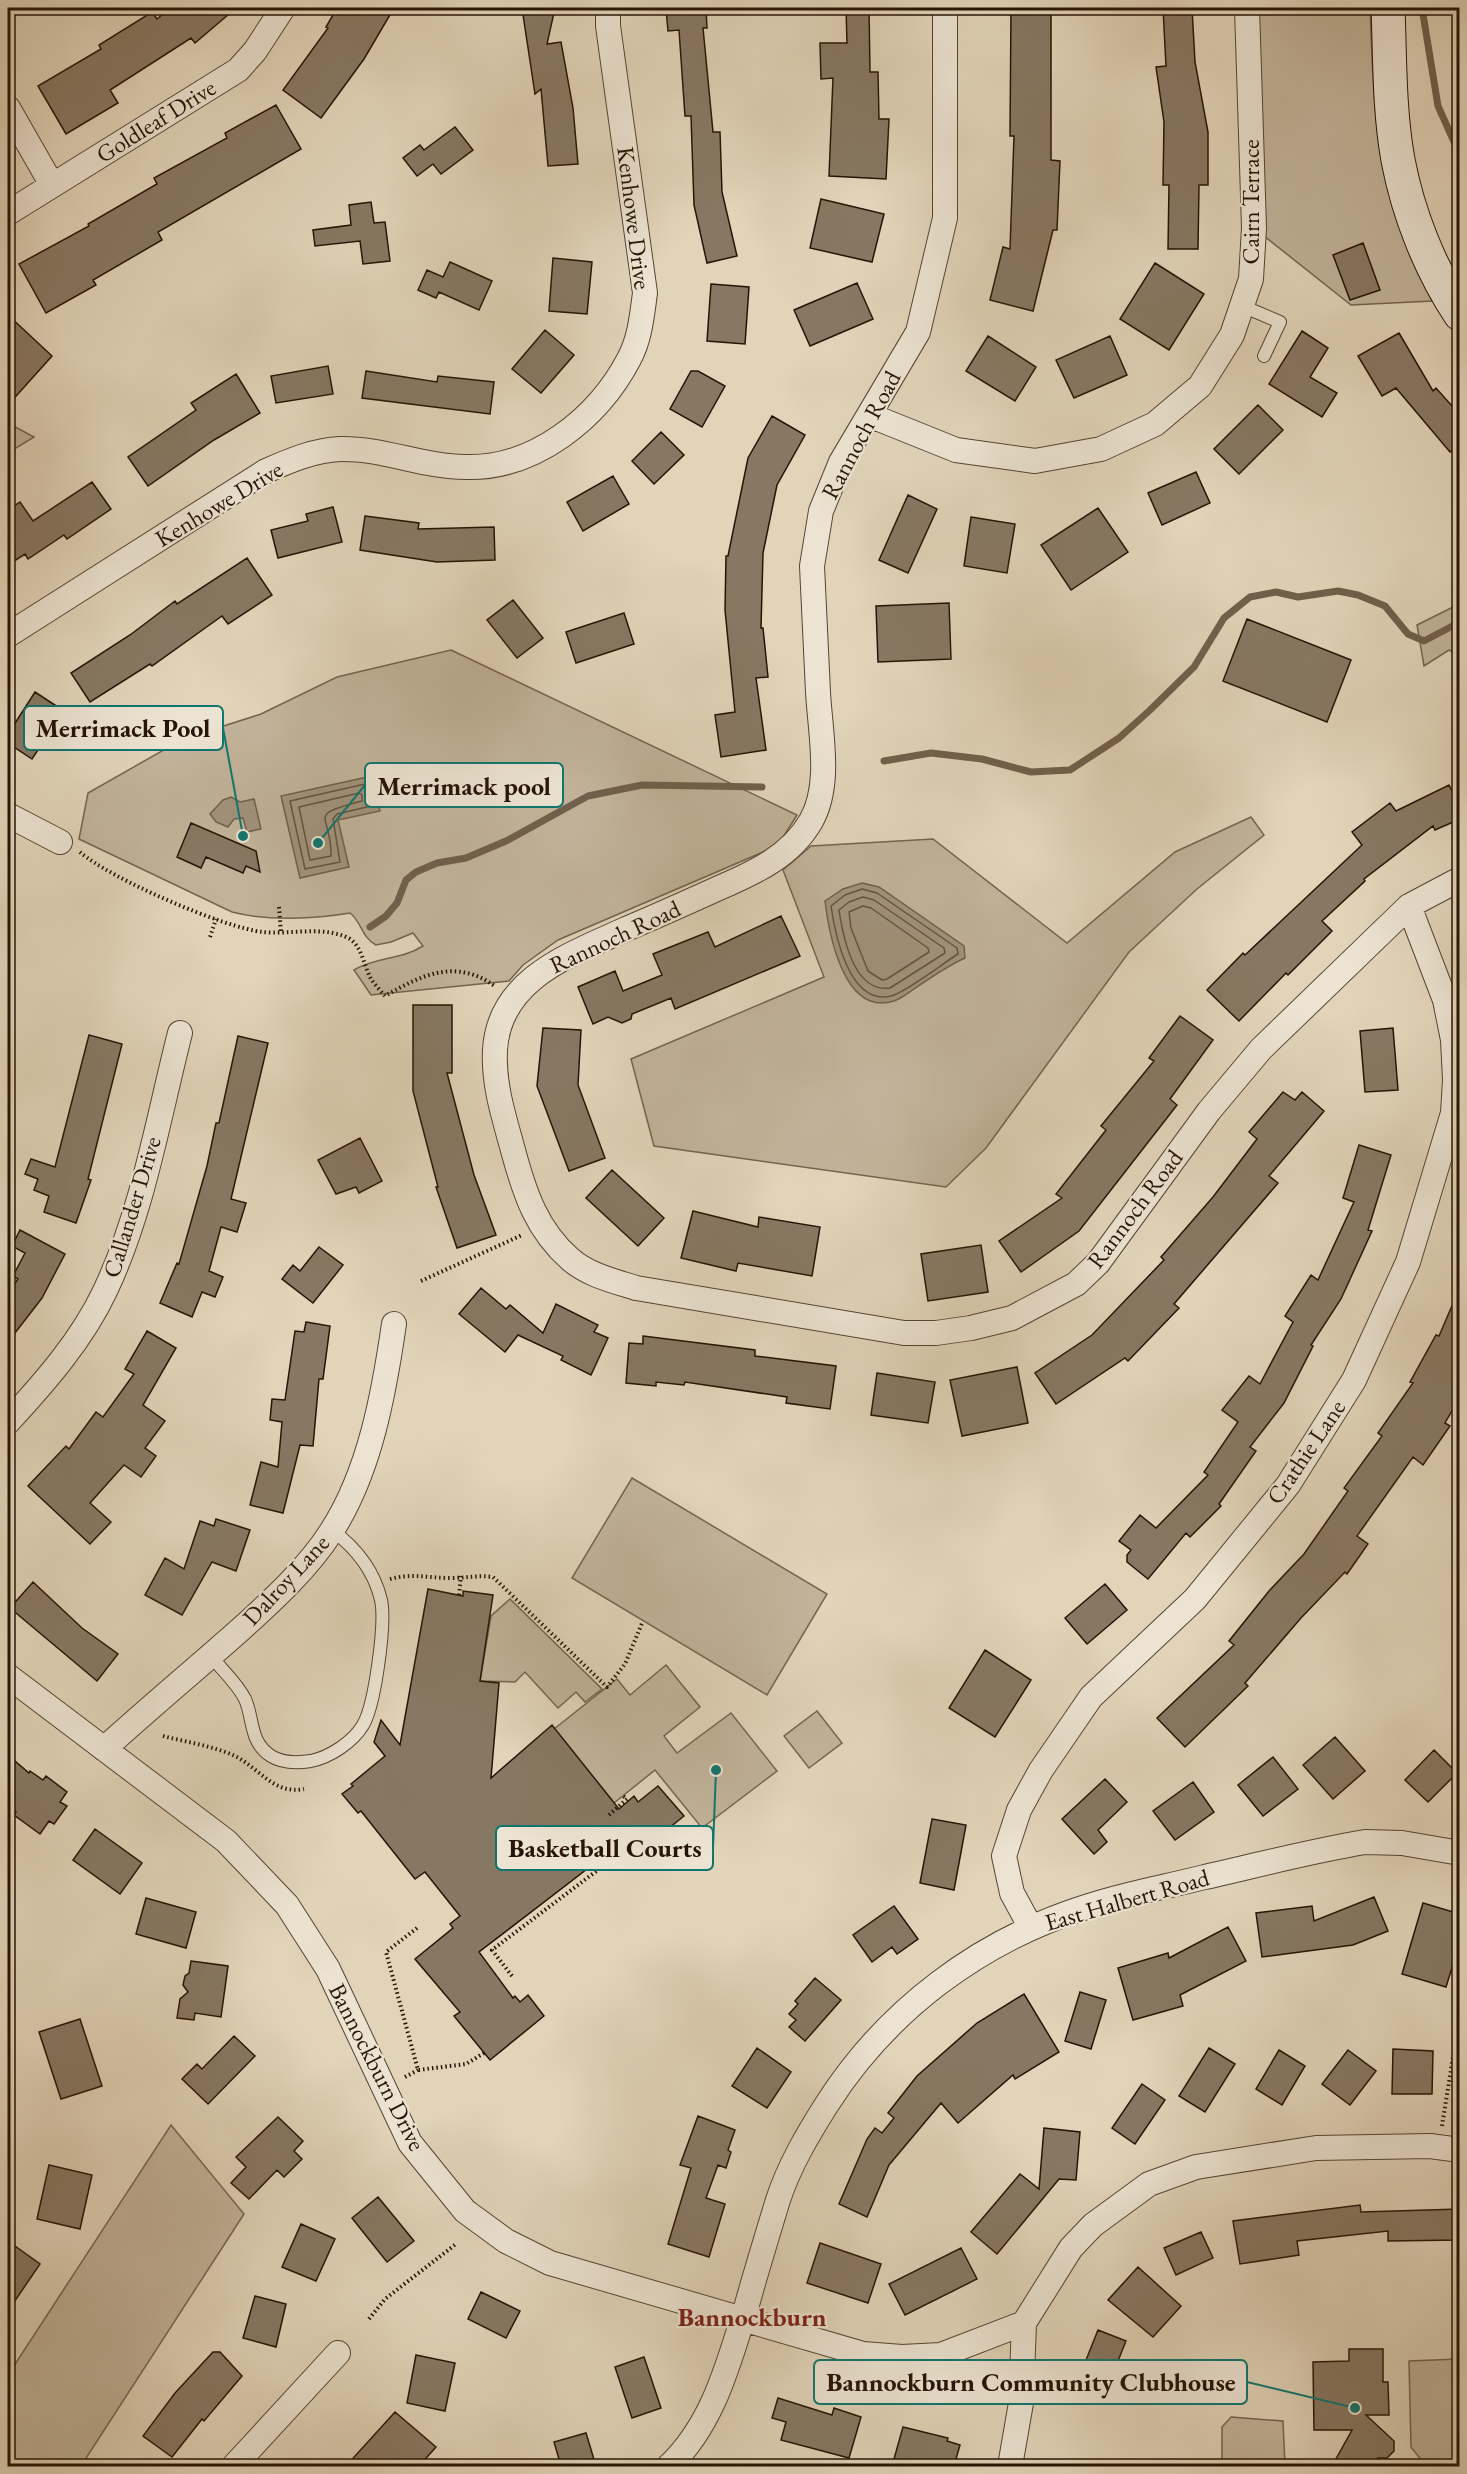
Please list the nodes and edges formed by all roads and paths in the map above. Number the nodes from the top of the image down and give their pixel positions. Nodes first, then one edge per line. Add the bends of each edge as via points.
1 (284, 8) edge
2 (609, 8) edge
3 (945, 8) edge
4 (1247, 8) edge
5 (1388, 8) edge
6 (8, 108) edge
7 (52, 185) junction
8 (8, 213) edge
9 (1242, 306) junction
10 (1460, 314) edge
11 (1264, 356) dead end
12 (869, 415) junction
13 (8, 635) edge
14 (8, 815) edge
15 (68, 845) joint
16 (1460, 879) edge
17 (1409, 906) junction
18 (279, 907) dead end
19 (216, 919) junction
20 (281, 933) junction
21 (210, 937) dead end
22 (485, 978) dead end
23 (180, 1033) dead end
24 (531, 1231) dead end
25 (421, 1281) dead end
26 (394, 1324) dead end
27 (8, 1422) edge
28 (332, 1530) junction
29 (461, 1576) junction
30 (389, 1580) dead end
31 (459, 1595) dead end
32 (643, 1621) dead end
33 (211, 1656) junction
34 (8, 1676) edge
35 (163, 1736) dead end
36 (104, 1749) junction
37 (304, 1789) dead end
38 (623, 1796) dead end
39 (609, 1815) dead end
40 (597, 1826) dead end
41 (1460, 1853) edge
42 (417, 1928) dead end
43 (1030, 1928) junction
44 (512, 1976) dead end
45 (1460, 2013) edge
46 (484, 2053) dead end
47 (418, 2070) junction
48 (405, 2077) dead end
49 (1449, 2148) edge
50 (456, 2244) dead end
51 (369, 2319) dead end
52 (742, 2320) junction
53 (1024, 2323) junction
54 (338, 2353) dead end
55 (234, 2466) edge
56 (669, 2466) edge
57 (1010, 2466) edge

1 - 7 street, Goldleaf Drive via 238,70
2 - 13 street, Kenhowe Drive via 608,26 645,293 641,324 630,358 602,400 544,448 495,465 442,466 338,449 299,457 266,471
3 - 12 street, Rannoch Road via 945,218 918,332
4 - 9 street, Cairn Terrace via 1254,228 1251,279
5 - 10 main road via 1398,160 1427,252
6 - 7 street
7 - 8 street, Goldleaf Drive
9 - 11 lane via 1280,322
9 - 12 street, Cairn Terrace via 1232,335 1200,386 1155,424 1101,449 1035,461 956,450
12 - 17 street, Rannoch Road via 841,462 815,537 812,566 823,763 818,805 812,820 779,858 747,876 555,961 524,987 500,1024 495,1080 526,1197 542,1226 570,1259 598,1276 636,1288 904,1333 971,1328 1012,1318 1076,1284 1098,1263 1209,1111 1261,1049
14 - 15 street
15 - 19 path via 103,869
16 - 17 street, Rannoch Road
17 - 43 street, Crathie Lane via 1445,1000 1455,1080 1454,1113 1408,1262 1354,1380 1288,1485 1196,1599 1091,1697 1041,1770 1019,1810 1004,1856 1012,1893
18 - 20 path
19 - 20 path via 251,930
19 - 21 path
20 - 22 path via 313,932 348,938 359,949 372,981 386,996 421,977 440,972 457,971
23 - 27 street, Callander Drive via 136,1209 105,1291 74,1341
24 - 25 path
26 - 28 street, Dalroy Lane via 366,1455
28 - 33 street, Dalroy Lane via 273,1600
28 - 33 lane via 364,1561 378,1588 383,1611 369,1708 358,1733 315,1760 292,1762 271,1756 257,1742 241,1693
29 - 30 path via 416,1574
29 - 31 path
29 - 32 path via 493,1577 499,1581 608,1687 625,1664
33 - 36 street, Dalroy Lane
34 - 36 street, Bannockburn Drive
35 - 37 path via 236,1757 278,1786
36 - 52 street, Bannockburn Drive via 226,1841 287,1905 328,1969 410,2143 465,2211 506,2241 550,2263
38 - 39 path via 627,1799
40 - 44 path via 620,1854 492,1950
41 - 43 street, East Halbert Road via 1382,1841 1348,1844 1128,1895
42 - 47 path via 386,1952
43 - 52 street, East Halbert Road via 972,1958 922,1995 877,2038 840,2084 808,2134 782,2188
45 - 49 path
46 - 47 path via 466,2064
47 - 48 path
49 - 53 street via 1316,2148 1196,2167 1149,2184 1093,2225 1071,2248
50 - 51 path via 386,2299
52 - 53 street, Bannockburn Drive via 863,2354 902,2357 941,2355
52 - 56 street, East Halbert Road via 715,2402 684,2452
53 - 57 street via 1021,2403
54 - 55 street

